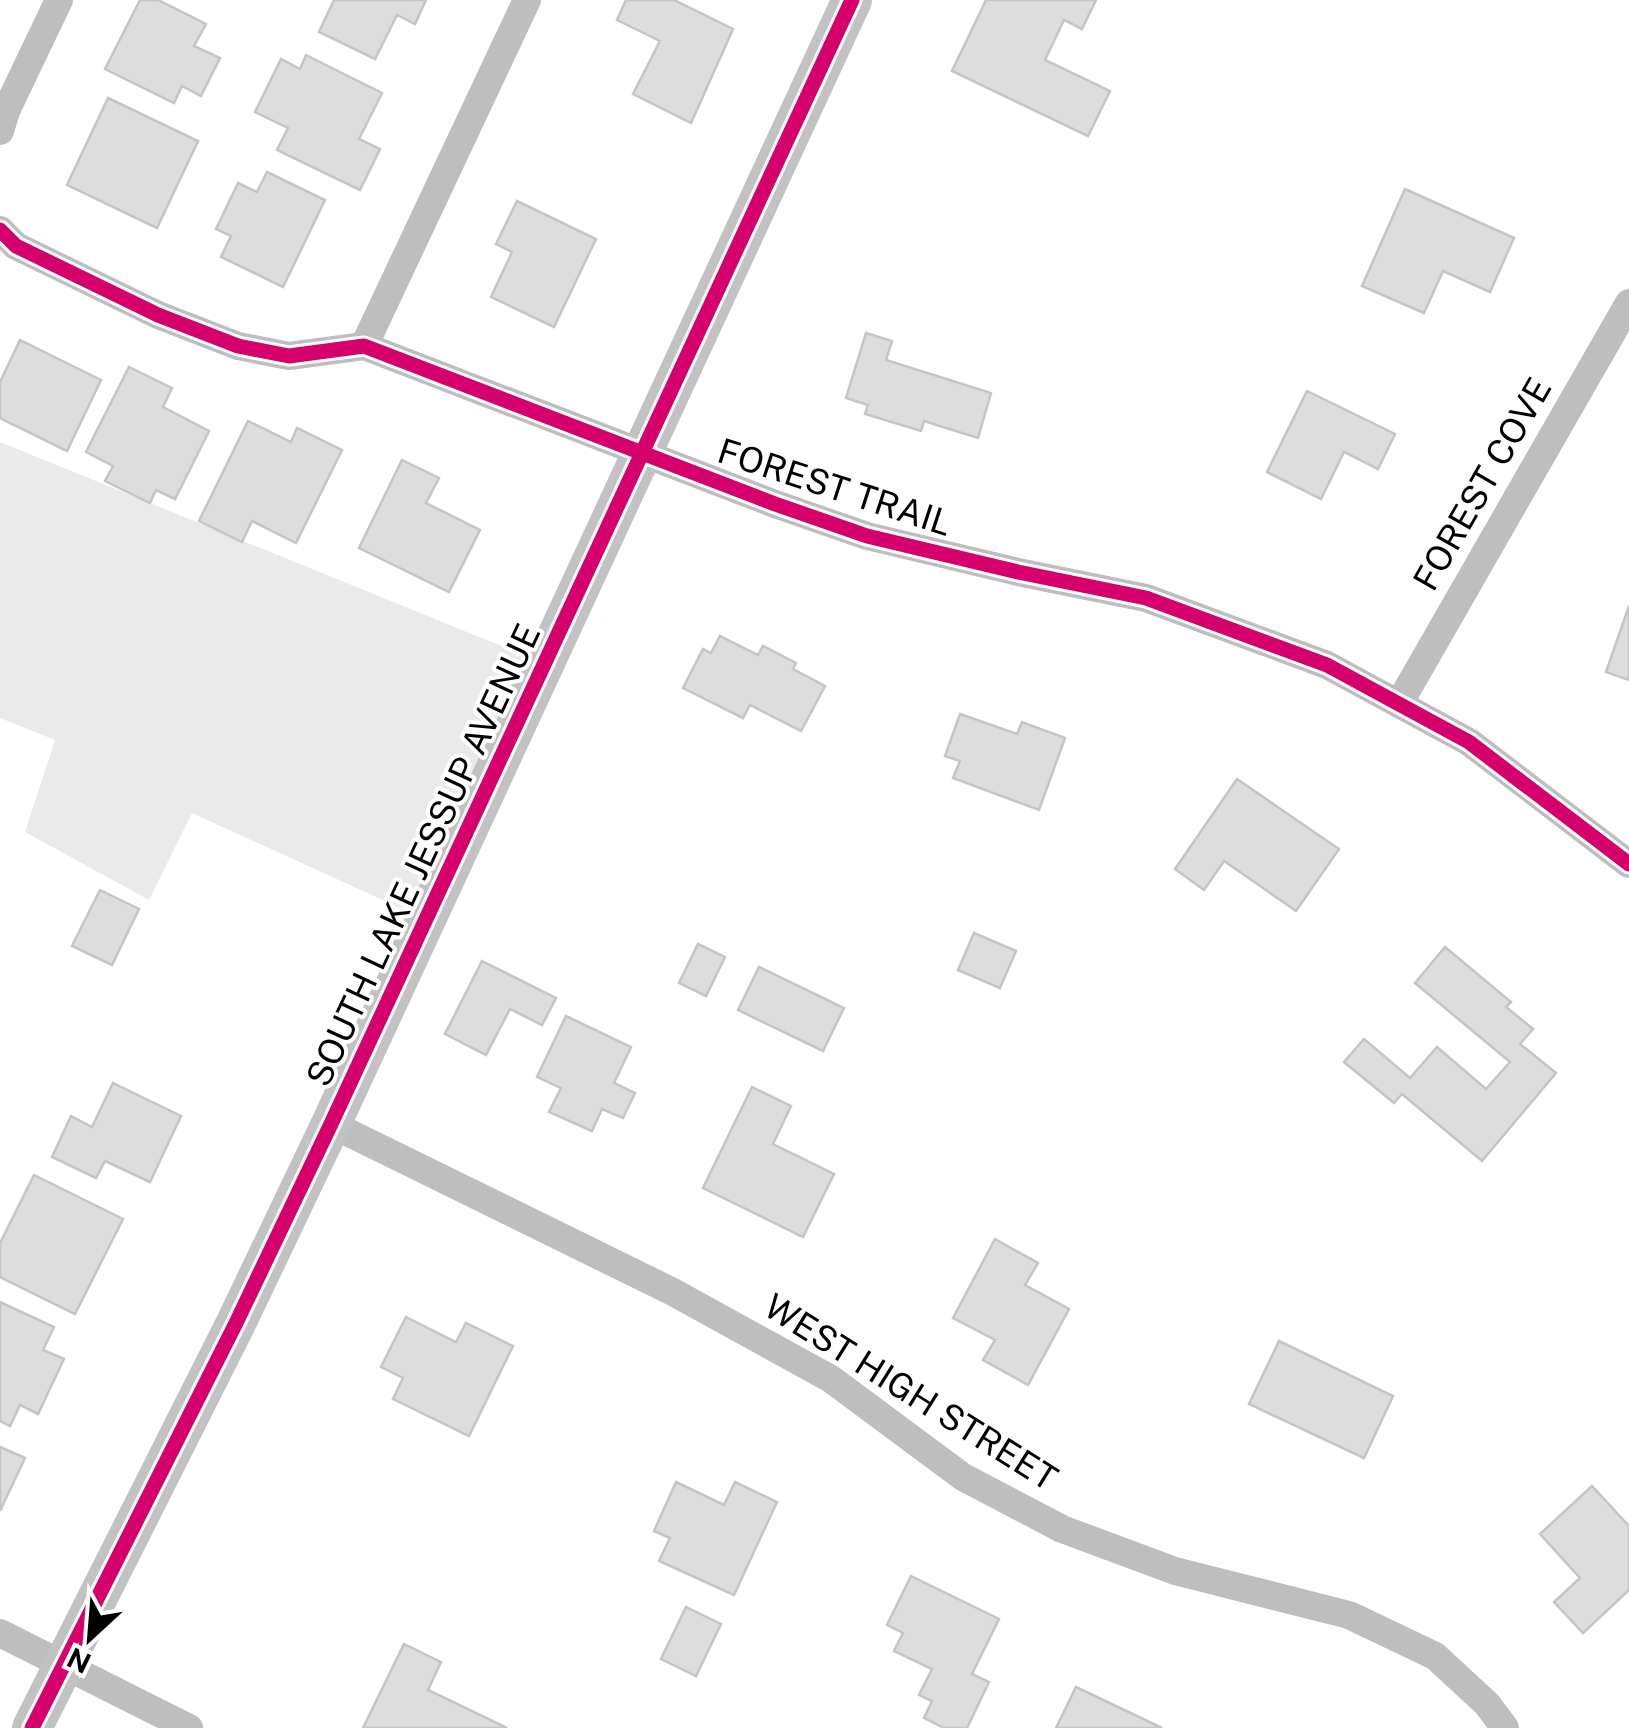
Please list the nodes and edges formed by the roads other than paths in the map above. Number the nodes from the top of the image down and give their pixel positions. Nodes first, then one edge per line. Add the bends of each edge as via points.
1 (59, 0) edge
2 (527, 0) edge
3 (852, 0) edge
4 (0, 132) edge
5 (0, 230) edge
6 (1629, 303) edge
7 (364, 346) junction
8 (643, 453) junction
9 (1400, 702) junction
10 (1629, 864) edge
11 (331, 1124) junction
12 (0, 1633) edge
13 (63, 1662) junction
14 (32, 1728) edge
15 (190, 1728) edge
16 (1504, 1728) edge

1 - 4 street
2 - 7 street
3 - 8 street, SOUTH LAKE JESSUP AVENUE
5 - 7 street, FOREST TRAIL via 16,246 122,298 238,346 289,356
6 - 9 street, FOREST COVE
7 - 8 street, FOREST TRAIL
8 - 9 street, FOREST TRAIL via 867,536 1146,598 1327,665
8 - 11 street, SOUTH LAKE JESSUP AVENUE
9 - 10 street, FOREST TRAIL via 1469,742
11 - 13 street, SOUTH LAKE JESSUP AVENUE
11 - 16 street, WEST HIGH STREET via 673,1292 831,1378 963,1477 1062,1529 1175,1571 1349,1615 1435,1656
12 - 13 street
13 - 14 street, SOUTH LAKE JESSUP AVENUE
13 - 15 street

